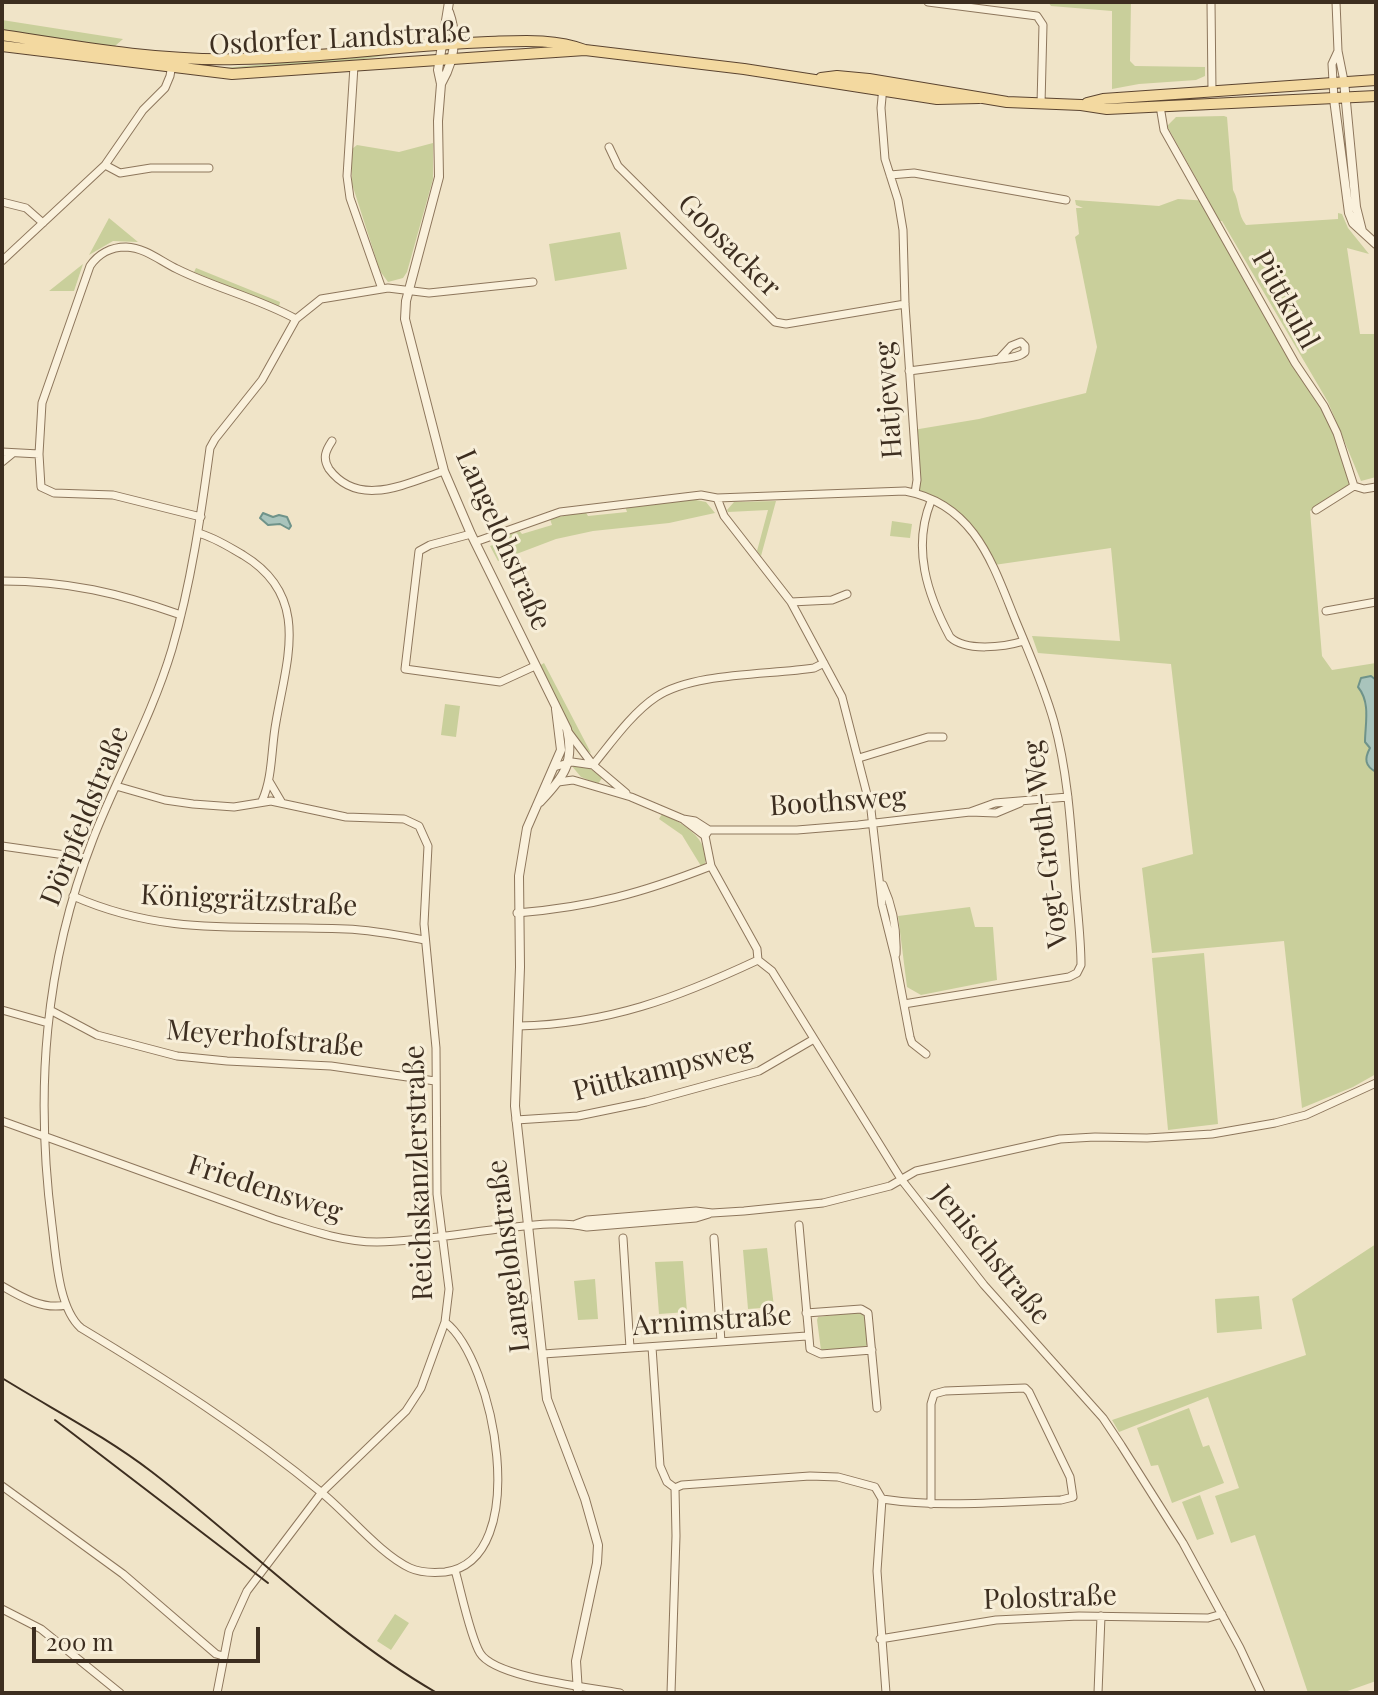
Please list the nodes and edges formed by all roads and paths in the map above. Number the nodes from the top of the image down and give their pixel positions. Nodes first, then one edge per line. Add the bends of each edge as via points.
1 (928, 2) edge
2 (1211, 2) edge
3 (1336, 2) edge
4 (449, 6) edge
5 (2, 35) edge
6 (455, 44) junction
7 (441, 45) junction
8 (2, 46) edge
9 (585, 50) junction
10 (1338, 51) junction
11 (452, 58) junction
12 (439, 59) junction
13 (172, 63) junction
14 (354, 66) junction
15 (1376, 80) edge
16 (1344, 81) junction
17 (1332, 82) junction
18 (441, 84) junction
19 (883, 86) junction
20 (1212, 91) junction
21 (1159, 95) junction
22 (1376, 96) edge
23 (1346, 98) junction
24 (1334, 99) junction
25 (1041, 104) junction
26 (1081, 105) junction
27 (1160, 107) junction
28 (609, 147) dead end
29 (105, 165) junction
30 (209, 168) dead end
31 (890, 175) junction
32 (1066, 200) dead end
33 (2, 202) edge
34 (43, 223) junction
35 (1362, 232) junction
36 (1376, 244) edge
37 (2, 261) edge
38 (533, 282) dead end
39 (382, 289) junction
40 (408, 290) junction
41 (905, 304) junction
42 (296, 319) junction
43 (999, 359) dead end
44 (909, 371) junction
45 (332, 441) dead end
46 (2, 452) edge
47 (13, 453) junction
48 (39, 454) junction
49 (2, 462) edge
50 (444, 471) junction
51 (1354, 486) junction
52 (1376, 487) edge
53 (915, 493) junction
54 (717, 498) junction
55 (931, 501) junction
56 (1316, 510) dead end
57 (201, 517) junction
58 (198, 533) junction
59 (473, 538) junction
60 (2, 581) edge
61 (847, 594) dead end
62 (791, 602) junction
63 (1376, 602) edge
64 (1326, 611) dead end
65 (181, 615) junction
66 (1024, 641) junction
67 (824, 663) junction
68 (535, 666) junction
69 (556, 709) junction
70 (567, 729) junction
71 (943, 737) dead end
72 (561, 750) junction
73 (859, 758) junction
74 (567, 764) junction
75 (593, 765) junction
76 (554, 767) junction
77 (269, 780) junction
78 (578, 781) junction
79 (558, 782) junction
80 (116, 786) junction
81 (631, 797) junction
82 (1068, 797) junction
83 (262, 801) junction
84 (282, 803) junction
85 (537, 806) junction
86 (872, 823) junction
87 (707, 833) junction
88 (2, 846) edge
89 (86, 858) junction
90 (711, 866) junction
91 (73, 896) junction
92 (517, 913) junction
93 (425, 940) junction
94 (758, 960) junction
95 (904, 1004) junction
96 (2, 1010) edge
97 (50, 1010) junction
98 (48, 1023) junction
99 (519, 1026) junction
100 (814, 1039) junction
101 (926, 1054) dead end
102 (435, 1081) junction
103 (1376, 1083) edge
104 (516, 1120) junction
105 (2, 1121) edge
106 (43, 1136) junction
107 (901, 1179) junction
108 (799, 1225) dead end
109 (528, 1226) junction
110 (442, 1236) junction
111 (623, 1238) dead end
112 (714, 1238) dead end
113 (2, 1286) edge
114 (66, 1305) junction
115 (806, 1313) junction
116 (445, 1322) junction
117 (807, 1336) junction
118 (721, 1342) junction
119 (652, 1347) junction
120 (630, 1348) junction
121 (872, 1350) junction
122 (543, 1354) junction
123 (877, 1408) dead end
124 (2, 1486) edge
125 (675, 1488) junction
126 (322, 1492) junction
127 (882, 1499) junction
128 (931, 1504) junction
129 (455, 1570) junction
130 (2, 1609) edge
131 (1222, 1614) junction
132 (1101, 1616) junction
133 (880, 1639) junction
134 (223, 1656) junction
135 (577, 1689) edge
136 (120, 1693) edge
137 (217, 1693) edge
138 (620, 1693) edge
139 (671, 1693) edge
140 (886, 1693) edge
141 (1098, 1693) edge
142 (1261, 1693) edge

1 - 25 street via 1037,16 1043,25
2 - 20 street
3 - 10 street
4 - 6 street
4 - 7 street, Langelohstraße
5 - 13 main road, Osdorfer Landstraße
6 - 7 main road, Osdorfer Landstraße
6 - 9 main road, Osdorfer Landstraße via 538,42
6 - 11 street, Langelohstraße
7 - 12 street, Langelohstraße
7 - 13 main road, Osdorfer Landstraße
8 - 13 main road, Osdorfer Landstraße
9 - 11 main road, Osdorfer Landstraße
9 - 19 main road, Osdorfer Landstraße
10 - 16 street
10 - 17 street
11 - 12 main road, Osdorfer Landstraße
11 - 18 street, Langelohstraße
12 - 14 main road, Osdorfer Landstraße
12 - 18 street, Langelohstraße
13 - 14 main road, Osdorfer Landstraße via 250,74
13 - 29 street via 165,88
14 - 39 street via 347,176
15 - 16 main road, Osdorfer Landstraße
16 - 17 main road, Osdorfer Landstraße
16 - 23 street
17 - 20 main road, Osdorfer Landstraße
17 - 24 street
18 - 40 street, Langelohstraße via 439,177
19 - 25 main road, Osdorfer Landstraße via 954,100
19 - 31 street
20 - 21 main road, Osdorfer Landstraße
21 - 26 main road, Osdorfer Landstraße
21 - 27 street, Püttkuhl
22 - 23 main road, Osdorfer Landstraße
23 - 24 main road, Osdorfer Landstraße
23 - 35 street
24 - 27 main road, Osdorfer Landstraße
24 - 35 street via 1349,213
25 - 26 main road, Osdorfer Landstraße
26 - 27 main road, Osdorfer Landstraße
27 - 51 street, Püttkuhl via 1164,130 1329,417
28 - 41 street, Goosacker via 618,166 775,322
29 - 30 street via 120,173
29 - 34 street
31 - 32 street via 914,173
31 - 41 street via 903,230
33 - 34 street via 26,208
34 - 37 street
35 - 36 street
38 - 40 street via 453,292
39 - 40 street, Dörpfeldstraße
39 - 42 street, Dörpfeldstraße via 321,299
40 - 50 street, Langelohstraße via 405,319
41 - 44 street, Hatjeweg
42 - 48 street via 142,250 119,247 104,252 86,273 44,395
42 - 57 street, Dörpfeldstraße via 262,380 212,443
43 - 44 street
44 - 53 street, Hatjeweg
45 - 50 street via 326,464 358,489 382,491
46 - 47 street
47 - 48 street
47 - 49 street
48 - 57 street via 39,482 45,491 113,495
50 - 59 street, Langelohstraße
51 - 52 street
51 - 56 street
53 - 54 street, Vogt-Groth-Weg
53 - 55 street, Vogt-Groth-Weg
54 - 59 street, Vogt-Groth-Weg via 686,496 577,509
54 - 62 street via 724,516
55 - 66 street, Vogt-Groth-Weg via 954,513 979,537
55 - 66 street via 922,525 923,569 950,637 969,646
57 - 58 street, Dörpfeldstraße
58 - 65 street, Dörpfeldstraße
58 - 77 street via 254,563 272,580 287,608 290,637
59 - 68 street, Langelohstraße
59 - 68 street, Vogt-Groth-Weg via 419,551 405,669 500,682
60 - 65 street via 94,588
61 - 62 street
62 - 67 street
63 - 64 street
65 - 80 street, Dörpfeldstraße via 158,693
66 - 82 street, Vogt-Groth-Weg via 1054,723
67 - 73 street via 842,697
67 - 75 street via 669,690 648,703
68 - 69 street, Langelohstraße
69 - 70 street, Langelohstraße
69 - 72 street, Langelohstraße
70 - 74 street, Langelohstraße
70 - 75 street
71 - 73 street
72 - 74 street
72 - 76 street, Langelohstraße
73 - 86 street
74 - 75 street
74 - 76 street
74 - 78 street
74 - 79 street, Langelohstraße
75 - 81 street
76 - 85 street, Langelohstraße
77 - 83 street
77 - 84 street
78 - 79 street
78 - 81 street
79 - 85 street, Langelohstraße
80 - 83 street, Reichskanzlerstraße via 193,804 234,807
80 - 89 street, Dörpfeldstraße
81 - 87 street via 695,821
82 - 86 street, Boothsweg via 1020,803 996,813
82 - 95 street, Vogt-Groth-Weg via 1081,962 1077,973
83 - 84 street, Reichskanzlerstraße
84 - 93 street, Reichskanzlerstraße via 346,817 404,819 419,826 428,846
85 - 92 street, Langelohstraße via 522,850
86 - 87 street, Boothsweg
86 - 95 street via 882,905
87 - 90 street, Jenischstraße
88 - 89 street
89 - 91 street, Dörpfeldstraße
90 - 92 street via 604,902
90 - 94 street, Jenischstraße via 757,949
91 - 93 street, Königgrätzstraße via 124,916 165,924 347,929
91 - 97 street, Dörpfeldstraße
92 - 99 street, Langelohstraße
93 - 102 street, Reichskanzlerstraße
94 - 99 street via 685,993 615,1016
94 - 100 street, Jenischstraße via 772,971
95 - 101 street via 912,1043
96 - 98 street
97 - 98 street, Dörpfeldstraße
97 - 102 street, Meyerhofstraße via 97,1035 177,1056 342,1067
98 - 106 street, Dörpfeldstraße
99 - 104 street, Langelohstraße
100 - 104 street, Püttkampsweg via 759,1071 646,1102 578,1116
100 - 107 street, Jenischstraße
102 - 110 street, Reichskanzlerstraße
103 - 107 street, Friedensweg via 1275,1123 1212,1134 1050,1141 916,1171
104 - 109 street, Langelohstraße
105 - 106 street, Friedensweg
106 - 110 street, Friedensweg via 318,1232 364,1241
106 - 114 street, Dörpfeldstraße
107 - 109 street, Friedensweg via 879,1190 823,1203 587,1227
107 - 131 street, Jenischstraße via 1000,1304 1103,1418
108 - 115 street
109 - 110 street, Friedensweg
109 - 122 street, Langelohstraße
110 - 116 street, Reichskanzlerstraße via 449,1289
111 - 120 street
112 - 118 street
113 - 114 street via 36,1303
114 - 126 street via 81,1328 177,1387
115 - 117 street
115 - 121 street, Arnimstraße via 865,1310
116 - 126 street, Reichskanzlerstraße via 421,1388 406,1411
116 - 129 street via 458,1335 480,1385 499,1471 496,1512 486,1538 476,1556
117 - 118 street, Arnimstraße
117 - 121 street, Arnimstraße via 810,1349 821,1354
118 - 119 street, Arnimstraße
119 - 120 street, Arnimstraße
119 - 125 street via 659,1457 663,1474
120 - 122 street, Arnimstraße
121 - 123 street, Arnimstraße
122 - 135 street, Langelohstraße via 550,1410 598,1545 576,1661
124 - 134 street via 123,1574
125 - 127 street via 834,1476 875,1487
125 - 139 street
126 - 129 street via 402,1564 420,1571
126 - 134 street, Reichskanzlerstraße via 247,1591
127 - 128 street
127 - 133 street
128 - 128 street via 934,1394 1019,1387 1029,1392 1070,1477 1073,1497
129 - 135 street via 484,1659 510,1672
130 - 136 street via 41,1629
131 - 132 street, Polostraße
131 - 142 street, Jenischstraße
132 - 133 street, Polostraße via 996,1620
132 - 141 street
133 - 140 street
134 - 137 street, Reichskanzlerstraße
135 - 138 street

